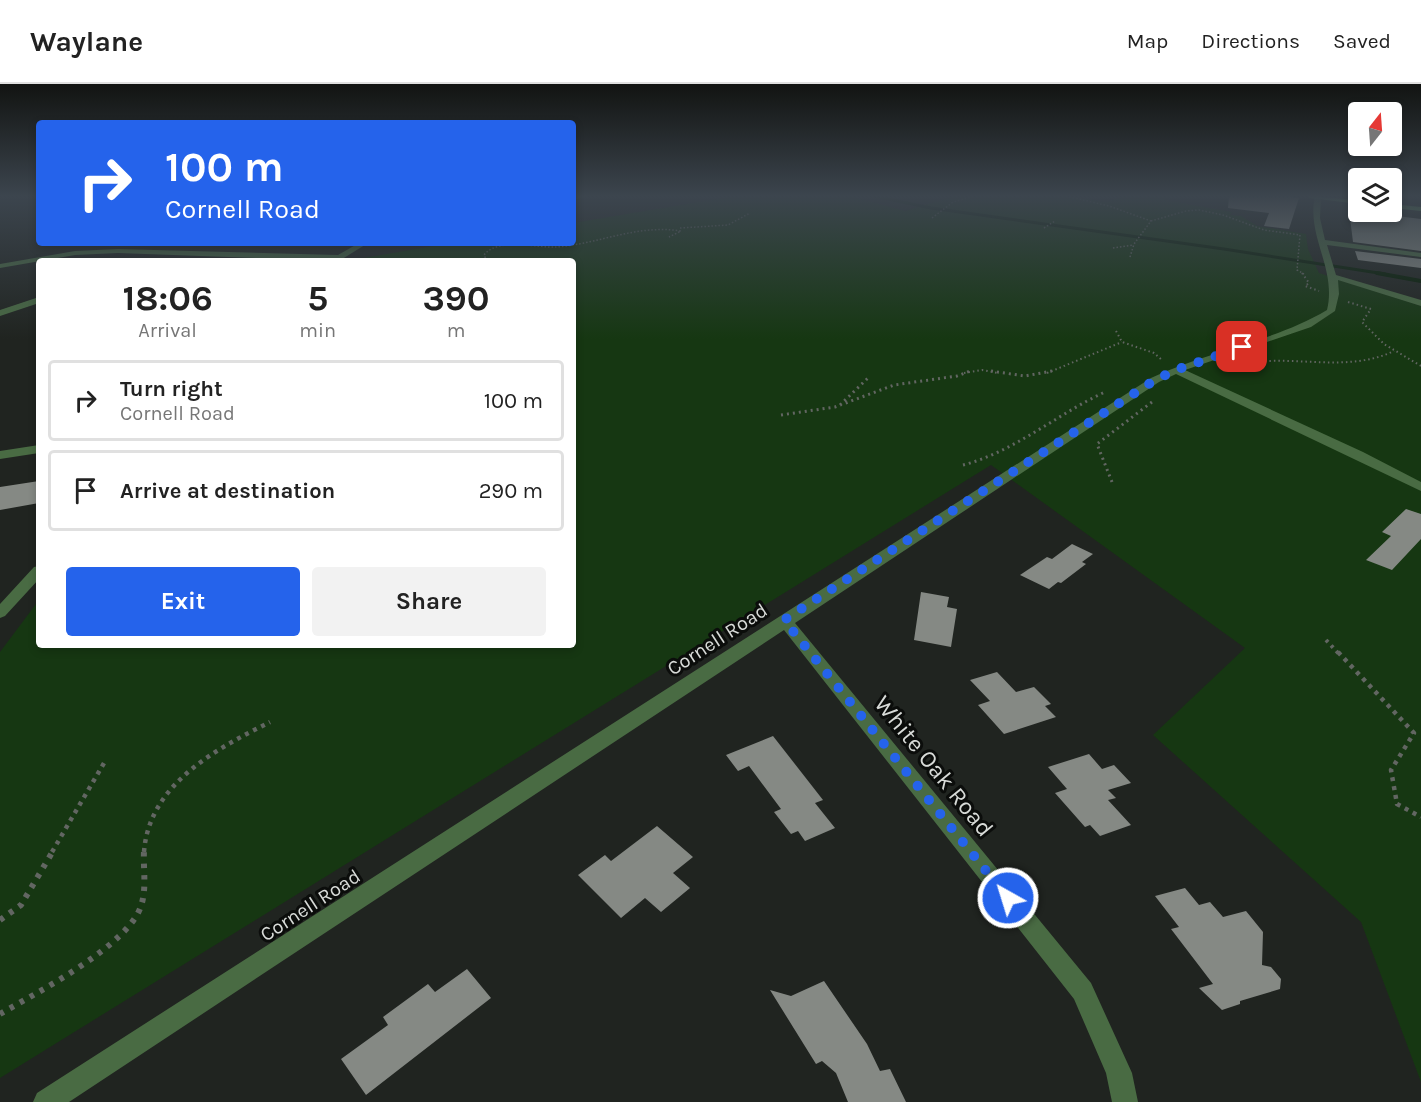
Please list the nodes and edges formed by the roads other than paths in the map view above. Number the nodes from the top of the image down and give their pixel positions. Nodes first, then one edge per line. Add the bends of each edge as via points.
1 (1322, 244) edge
2 (1333, 244) edge
3 (181, 246) edge
4 (359, 246) edge
5 (172, 252) junction
6 (1421, 255) edge
7 (50, 258) edge
8 (159, 258) edge
9 (313, 258) edge
10 (338, 258) edge
11 (36, 260) edge
12 (0, 266) edge
13 (1330, 268) junction
14 (36, 301) edge
15 (1421, 303) edge
16 (0, 313) edge
17 (1176, 370) junction
18 (36, 449) edge
19 (0, 455) edge
20 (1421, 487) edge
21 (36, 573) edge
22 (0, 613) edge
23 (784, 620) junction
24 (46, 1102) edge
25 (1125, 1102) edge

1 - 13 street
2 - 6 street
3 - 5 street
4 - 10 street
5 - 7 street
5 - 8 street
5 - 9 street
11 - 12 street
13 - 15 street
13 - 17 street, Cornell Road via 1334,296 1331,311 1308,325
14 - 16 street
17 - 20 street via 1359,454
17 - 23 street, Cornell Road
18 - 19 street
21 - 22 street
23 - 24 street, Cornell Road
23 - 25 street, White Oak Road via 1083,991 1119,1073

